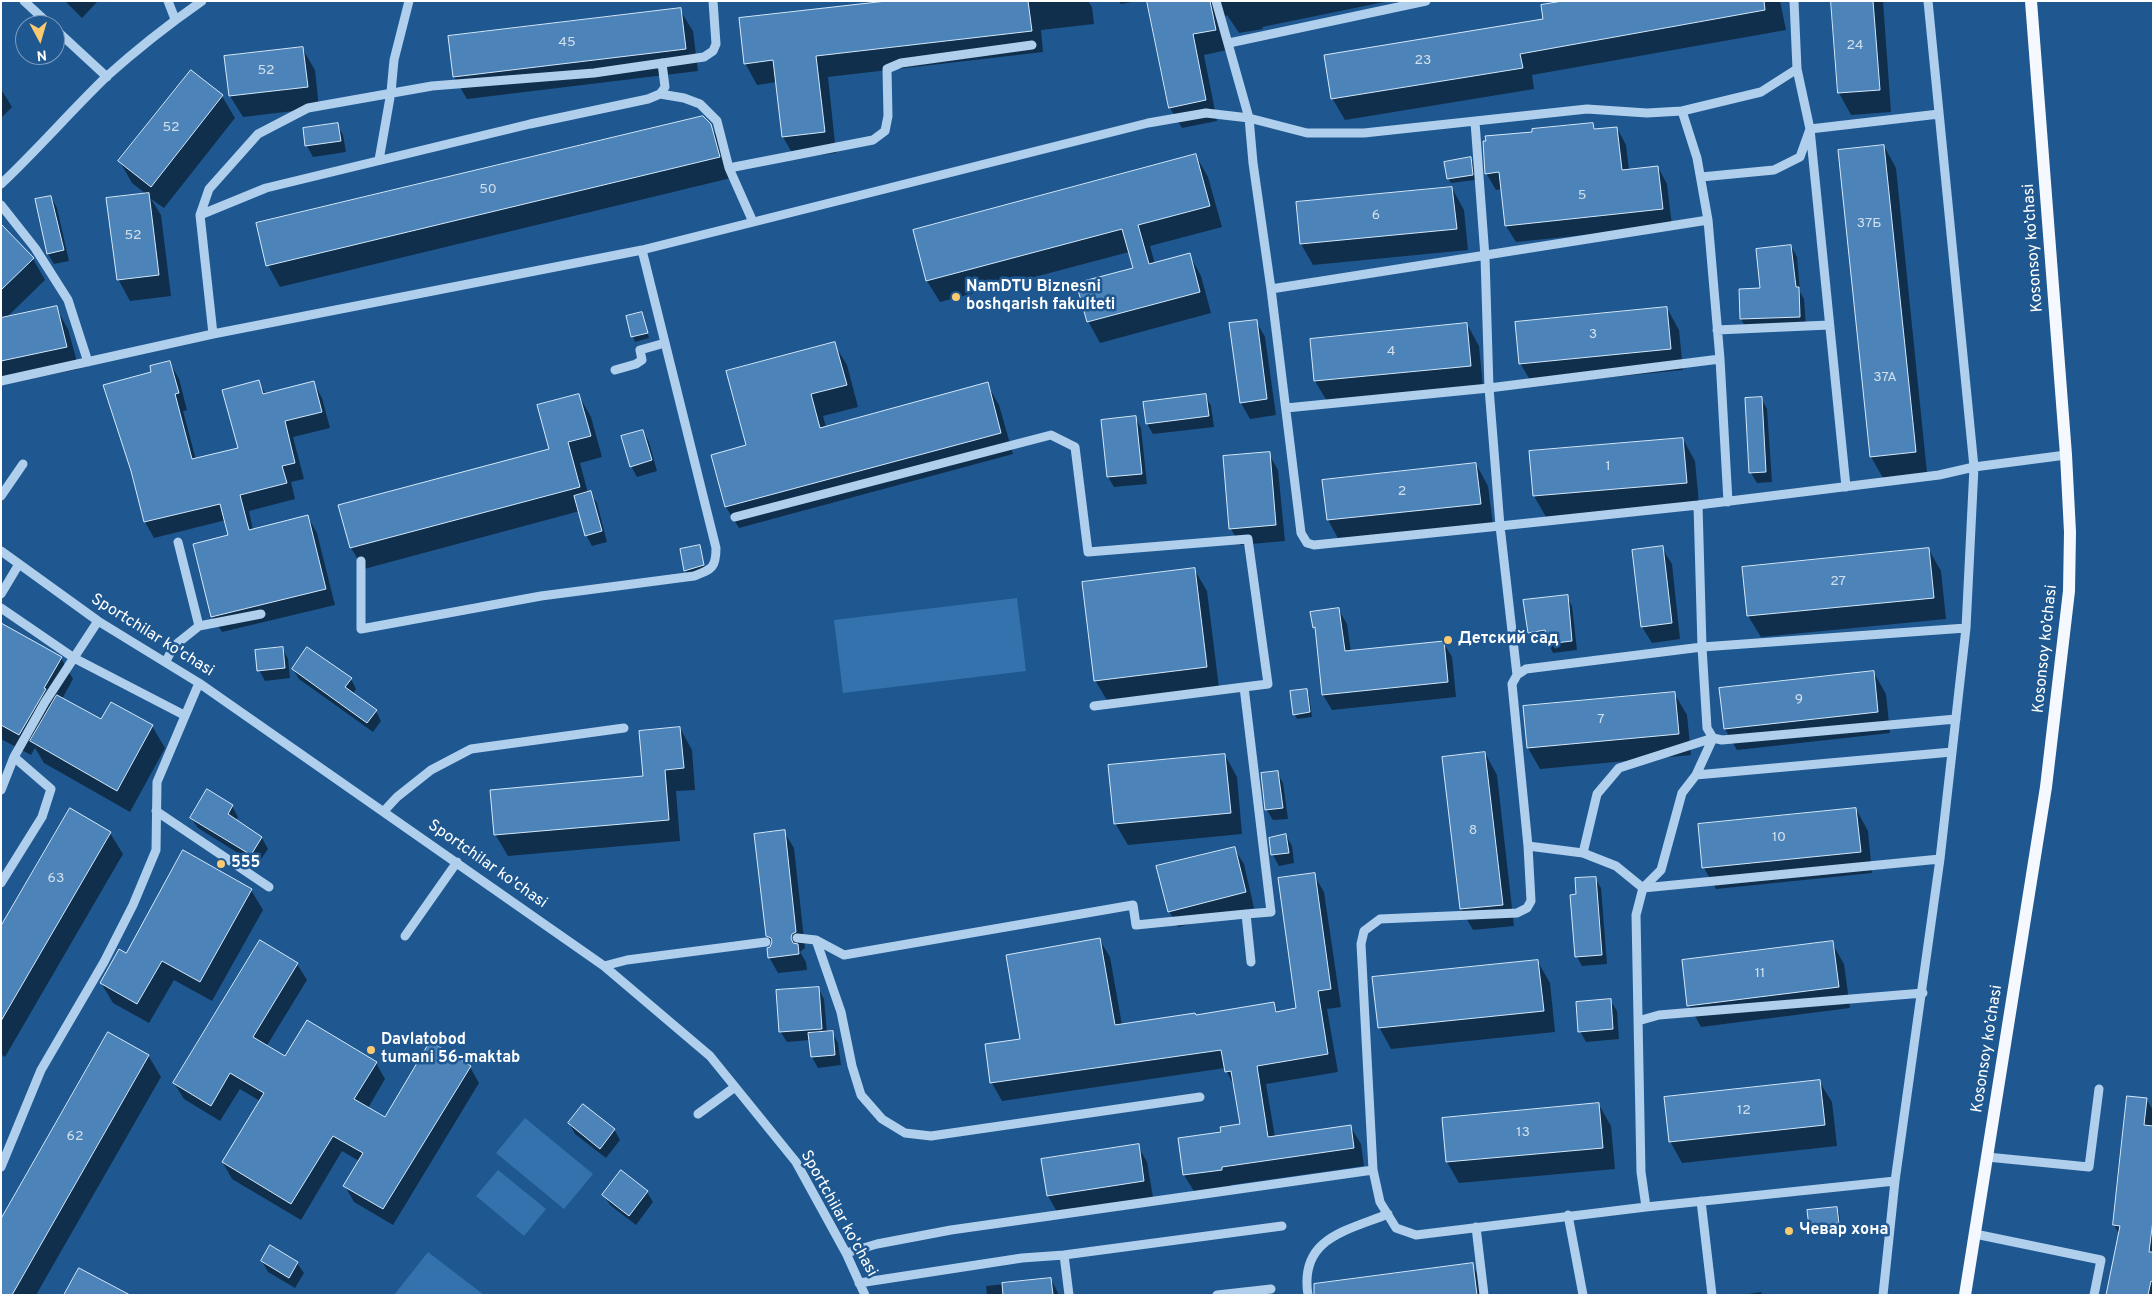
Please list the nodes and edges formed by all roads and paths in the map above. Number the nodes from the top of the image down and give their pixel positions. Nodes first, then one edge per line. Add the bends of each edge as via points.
1 (24, 1) edge
2 (168, 1) edge
3 (202, 1) edge
4 (409, 1) edge
5 (713, 1) edge
6 (1216, 1) edge
7 (1426, 1) edge
8 (1794, 1) edge
9 (1928, 1) edge
10 (2031, 1) edge
11 (39, 15) edge
12 (175, 19) junction
13 (65, 39) edge
14 (1229, 43) junction
15 (1032, 45) dead end
16 (662, 63) junction
17 (1797, 69) junction
18 (107, 77) junction
19 (391, 92) junction
20 (660, 94) junction
21 (1682, 111) junction
22 (1939, 114) junction
23 (1249, 118) junction
24 (1475, 122) junction
25 (1810, 129) junction
26 (379, 160) junction
27 (730, 168) junction
28 (1701, 177) junction
29 (1, 184) edge
30 (1, 205) edge
31 (200, 215) junction
32 (1708, 220) junction
33 (753, 222) junction
34 (642, 250) junction
35 (1485, 256) junction
36 (1271, 289) junction
37 (1829, 326) junction
38 (1717, 330) junction
39 (213, 334) junction
40 (665, 343) junction
41 (1720, 359) junction
42 (88, 362) junction
43 (615, 370) dead end
44 (1, 381) edge
45 (1489, 388) junction
46 (1286, 408) junction
47 (2066, 455) junction
48 (23, 464) dead end
49 (1974, 467) junction
50 (1846, 487) junction
51 (1, 496) edge
52 (1728, 502) junction
53 (1698, 506) junction
54 (735, 517) dead end
55 (1500, 526) junction
56 (178, 542) dead end
57 (1, 551) edge
58 (361, 561) dead end
59 (19, 564) junction
60 (1, 594) edge
61 (1, 608) edge
62 (261, 614) dead end
63 (98, 621) junction
64 (199, 626) junction
65 (1966, 628) junction
66 (1702, 647) junction
67 (74, 658) junction
68 (166, 661) junction
69 (1517, 674) junction
70 (199, 683) junction
71 (1244, 687) junction
72 (1094, 706) dead end
73 (184, 715) junction
74 (1956, 719) junction
75 (624, 728) dead end
76 (1713, 738) junction
77 (1952, 752) junction
78 (14, 757) junction
79 (1696, 775) junction
80 (1, 790) edge
81 (384, 811) junction
82 (156, 812) junction
83 (1528, 846) junction
84 (1583, 853) junction
85 (1940, 859) junction
86 (457, 862) junction
87 (1, 883) edge
88 (269, 887) dead end
89 (1643, 888) junction
90 (1246, 914) junction
91 (405, 936) dead end
92 (797, 938) dead end
93 (816, 940) junction
94 (766, 942) dead end
95 (1251, 962) dead end
96 (604, 966) junction
97 (1923, 993) junction
98 (1638, 1022) junction
99 (735, 1087) junction
100 (2099, 1089) dead end
101 (1200, 1097) dead end
102 (698, 1114) dead end
103 (1987, 1157) junction
104 (1, 1167) edge
105 (1373, 1170) junction
106 (1895, 1181) junction
107 (1701, 1201) junction
108 (1646, 1207) junction
109 (1388, 1214) junction
110 (1568, 1215) junction
111 (1282, 1226) dead end
112 (1476, 1227) junction
113 (1975, 1234) junction
114 (846, 1253) junction
115 (1064, 1255) junction
116 (859, 1282) junction
117 (1271, 1289) dead end
118 (865, 1295) edge
119 (1069, 1295) edge
120 (1217, 1295) edge
121 (1308, 1295) edge
122 (1484, 1295) edge
123 (1583, 1295) edge
124 (1712, 1295) edge
125 (1883, 1295) edge
126 (1965, 1295) edge
127 (2094, 1295) edge

1 - 11 street
2 - 12 street
3 - 12 street
4 - 19 street via 394,60
5 - 16 street via 716,44 713,51 704,57
6 - 14 street
7 - 14 street
8 - 17 street
9 - 22 street
10 - 47 main road, Kosonsoy ko’chasi
12 - 18 street
13 - 18 street
14 - 23 street
15 - 27 street via 901,63 887,69 888,116 885,131 873,140
16 - 19 street via 594,73
16 - 20 street via 666,87
17 - 21 street via 1761,92
17 - 25 street
18 - 29 street
19 - 26 street
19 - 31 street via 308,108 258,134 209,189
20 - 26 street
20 - 27 street via 700,104 717,121
21 - 24 street via 1647,113 1587,109
21 - 28 street
22 - 25 street
22 - 49 street
23 - 24 street via 1308,133 1364,132
23 - 33 street via 1206,113 1148,123
23 - 36 street
24 - 35 street
25 - 28 street via 1800,157 1774,170
25 - 37 street
26 - 31 street via 266,188
27 - 33 street
28 - 32 street
30 - 42 street via 35,248 68,300
31 - 39 street
32 - 35 street
32 - 38 street
33 - 34 street
34 - 39 street
34 - 40 street
35 - 36 street
35 - 45 street
36 - 46 street
37 - 38 street
37 - 50 street
38 - 41 street
39 - 42 street
40 - 43 street via 640,350 642,360
40 - 58 street via 716,548 716,560 711,569 694,576 541,596 361,629
41 - 45 street
41 - 52 street
42 - 44 street
45 - 46 street
45 - 55 street
46 - 55 street via 1301,533 1307,543 1314,545
47 - 49 street
47 - 103 main road, Kosonsoy ko’chasi via 2070,532 2068,612 2046,787
48 - 51 street
49 - 50 street via 1939,475
49 - 65 street
50 - 52 street
52 - 53 street
53 - 55 street
53 - 66 street
54 - 71 street via 1051,435 1075,447 1088,552 1248,539 1268,684
55 - 69 street
56 - 64 street
57 - 59 street, Sportchilar ko'chasi
59 - 60 street
59 - 63 street, Sportchilar ko'chasi
61 - 67 street
62 - 64 street
63 - 67 street
63 - 68 street, Sportchilar ko'chasi
64 - 68 street via 174,646
65 - 66 street
65 - 74 street
66 - 69 street via 1526,669
66 - 76 street via 1707,728
67 - 73 street
67 - 78 street
68 - 70 street, Sportchilar ko'chasi
69 - 83 street via 1512,684
70 - 73 street
70 - 81 street, Sportchilar ko'chasi
71 - 72 street
71 - 90 street via 1271,912
73 - 82 street via 157,782
74 - 76 street via 1722,740
74 - 77 street
75 - 81 street via 471,749 431,770
76 - 79 street
76 - 84 street via 1619,768 1597,794
77 - 79 street
77 - 85 street
78 - 80 street
78 - 87 street via 51,789 42,817
79 - 89 street via 1682,793 1662,870
81 - 86 street, Sportchilar ko'chasi
82 - 88 street
82 - 104 street via 156,850 133,905 104,962 40,1070
83 - 84 street
83 - 105 street via 1531,901 1522,911 1380,920 1364,931 1361,944
84 - 89 street via 1616,866
85 - 89 street
85 - 97 street
86 - 91 street
86 - 96 street, Sportchilar ko'chasi
89 - 98 street via 1636,915
90 - 93 street via 1136,925 1133,905 844,955
90 - 95 street
92 - 93 street
93 - 101 street via 840,1012 861,1095 882,1119 905,1133 931,1136
94 - 96 street via 627,960
96 - 99 street, Sportchilar ko'chasi via 710,1056
97 - 98 street via 1658,1015
97 - 106 street
98 - 108 street via 1641,1172
99 - 102 street
99 - 114 street, Sportchilar ko'chasi via 796,1162
100 - 103 street via 2090,1167
103 - 113 main road, Kosonsoy ko’chasi
105 - 109 street via 1380,1202
105 - 114 street via 951,1230
106 - 107 street
106 - 125 street
107 - 108 street
107 - 124 street
108 - 110 street
109 - 112 street via 1396,1228 1416,1235
109 - 121 street via 1331,1237 1316,1248 1308,1264
110 - 112 street
110 - 123 street
111 - 115 street
112 - 122 street
113 - 126 main road, Kosonsoy ko’chasi
113 - 127 street via 2101,1260
114 - 116 street, Sportchilar ko'chasi
115 - 116 street via 1022,1258
115 - 119 street
116 - 118 street, Sportchilar ko'chasi
117 - 120 street

